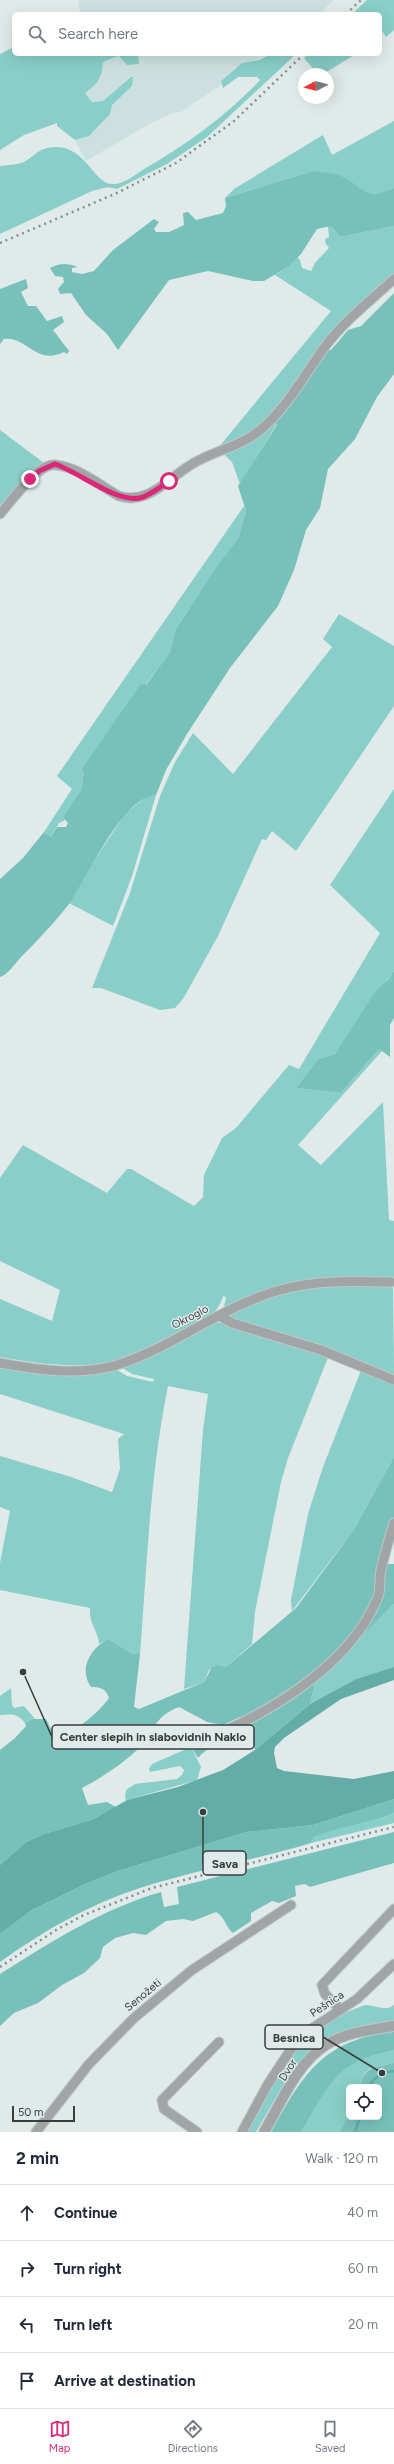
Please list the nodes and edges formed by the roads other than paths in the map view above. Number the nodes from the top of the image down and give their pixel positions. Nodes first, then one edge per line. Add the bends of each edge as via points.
1 (394, 280) edge
2 (0, 514) edge
3 (391, 1282) dead end
4 (220, 1316) junction
5 (0, 1364) edge
6 (394, 1380) edge
7 (394, 1523) edge
8 (198, 1741) dead end
9 (291, 1905) dead end
10 (394, 1909) edge
11 (394, 1964) edge
12 (340, 2009) junction
13 (394, 2026) edge
14 (219, 2042) dead end
15 (36, 2132) edge
16 (197, 2132) edge
17 (242, 2132) edge
18 (264, 2132) edge

1 - 2 street via 341,328 274,418 244,442 203,457 140,498 128,499 119,496 55,464 46,467 30,479
3 - 4 street, Okroglo via 346,1281 293,1287 262,1296
4 - 5 street, Okroglo via 117,1365 68,1371
4 - 6 street via 232,1323 321,1350
7 - 8 street via 381,1571 379,1595 366,1624 348,1646 282,1701 249,1719
9 - 15 street, Senožeti via 192,1970 134,2018 89,2064
10 - 12 street via 322,1985 325,1994
11 - 12 street, Pešnica via 357,1999
12 - 17 street, Pešnica via 311,2029 291,2048
13 - 18 street, Dvor via 355,2033 326,2045 307,2062
14 - 16 street via 162,2100 164,2109

